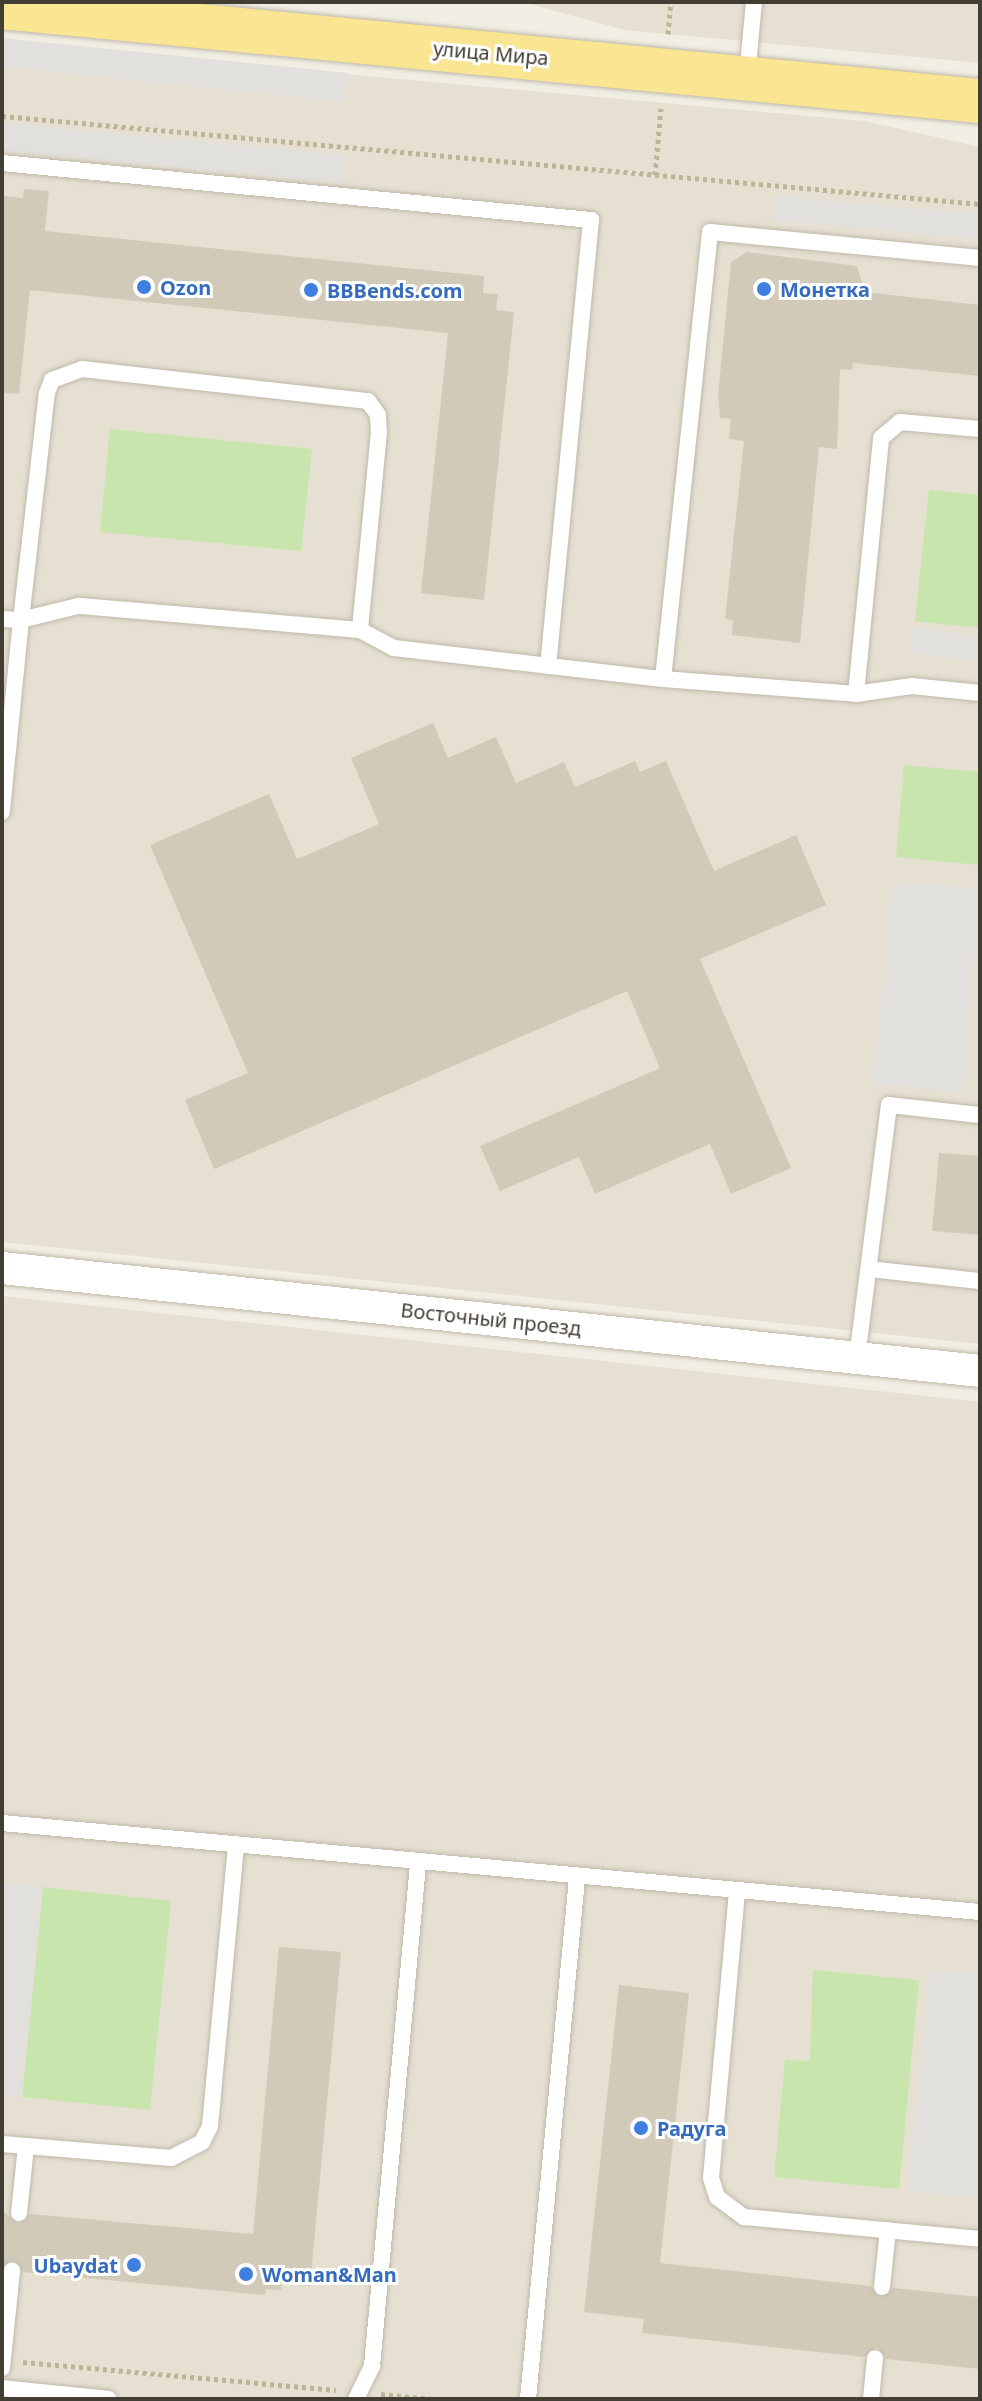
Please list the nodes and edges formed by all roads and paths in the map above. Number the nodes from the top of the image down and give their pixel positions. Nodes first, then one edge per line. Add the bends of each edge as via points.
1 (754, 2) edge
2 (2, 7) edge
3 (153, 12) edge
4 (746, 77) junction
5 (980, 101) edge
6 (2, 116) edge
7 (2, 163) edge
8 (980, 204) edge
9 (980, 258) edge
10 (980, 429) edge
11 (2, 619) edge
12 (21, 620) junction
13 (360, 630) junction
14 (548, 666) junction
15 (663, 679) junction
16 (980, 693) edge
17 (856, 694) junction
18 (2, 812) edge
19 (980, 1115) edge
20 (2, 1268) edge
21 (869, 1269) junction
22 (980, 1281) edge
23 (857, 1358) junction
24 (980, 1371) edge
25 (2, 1823) edge
26 (236, 1846) junction
27 (418, 1864) junction
28 (577, 1879) junction
29 (737, 1892) junction
30 (980, 1912) edge
31 (2, 2144) edge
32 (26, 2146) junction
33 (19, 2213) dead end
34 (888, 2230) junction
35 (980, 2239) edge
36 (12, 2271) dead end
37 (882, 2287) dead end
38 (875, 2358) dead end
39 (3, 2360) edge
40 (2, 2368) edge
41 (2, 2388) edge
42 (357, 2396) edge
43 (108, 2399) edge
44 (433, 2399) edge
45 (528, 2399) edge
46 (871, 2399) edge

1 - 4 lane
2 - 3 main road, улица Мира
3 - 4 main road, улица Мира
4 - 5 main road, улица Мира
6 - 8 path
7 - 14 lane via 591,220
9 - 15 lane via 710,232
10 - 17 lane via 900,422 881,438
11 - 12 lane
12 - 13 lane via 78,606
12 - 13 lane via 47,393 52,380 82,369 368,401 378,415 379,432
12 - 18 lane
13 - 14 lane via 394,648
14 - 15 lane
15 - 17 lane
16 - 17 lane via 912,686
19 - 21 lane via 889,1105
20 - 23 street, Восточный проезд
21 - 22 lane
21 - 23 lane
23 - 24 street, Восточный проезд
25 - 26 lane
26 - 27 lane
26 - 32 lane via 210,2126 202,2142 171,2158
27 - 28 lane
27 - 42 lane via 372,2366
28 - 29 lane
28 - 45 lane
29 - 30 lane
29 - 34 lane via 711,2178 717,2197 744,2217
31 - 32 lane
32 - 33 lane
34 - 35 lane
34 - 37 lane
36 - 39 lane
38 - 46 lane
39 - 40 lane
39 - 42 path
41 - 43 lane
42 - 44 path

